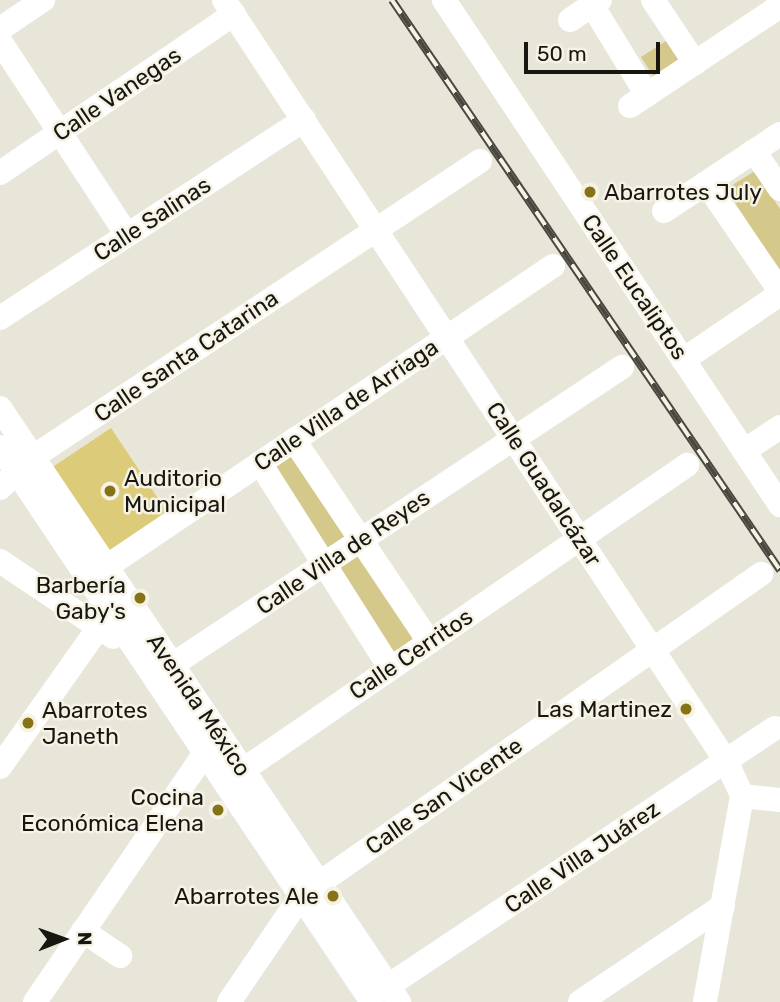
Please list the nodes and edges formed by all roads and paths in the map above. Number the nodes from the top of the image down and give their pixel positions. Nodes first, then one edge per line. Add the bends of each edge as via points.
1 (43, 0) edge
2 (444, 0) edge
3 (653, 0) edge
4 (596, 3) edge
5 (780, 6) edge
6 (229, 7) edge
7 (570, 20) dead end
8 (0, 29) edge
9 (0, 41) edge
10 (695, 63) junction
11 (304, 120) junction
12 (60, 132) junction
13 (780, 134) edge
14 (754, 151) junction
15 (480, 161) dead end
16 (0, 173) edge
17 (706, 183) junction
18 (780, 189) edge
19 (664, 211) dead end
20 (376, 230) junction
21 (127, 236) junction
22 (554, 266) dead end
23 (780, 292) edge
24 (0, 318) edge
25 (447, 337) junction
26 (683, 360) junction
27 (622, 367) dead end
28 (0, 408) edge
29 (780, 426) edge
30 (514, 439) junction
31 (294, 440) junction
32 (0, 447) edge
33 (744, 451) junction
34 (261, 463) junction
35 (687, 465) dead end
36 (16, 472) edge
37 (780, 505) edge
38 (580, 538) junction
39 (361, 540) junction
40 (0, 561) edge
41 (324, 564) junction
42 (106, 567) junction
43 (761, 574) dead end
44 (99, 627) junction
45 (429, 642) junction
46 (653, 649) junction
47 (139, 654) junction
48 (172, 665) junction
49 (390, 668) junction
50 (775, 728) dead end
51 (205, 753) junction
52 (726, 761) junction
53 (0, 767) edge
54 (243, 770) junction
55 (742, 796) junction
56 (780, 800) edge
57 (310, 889) junction
58 (723, 906) junction
59 (83, 931) junction
60 (120, 956) dead end
61 (386, 997) edge
62 (35, 1002) edge
63 (229, 1002) edge
64 (580, 1002) edge
65 (705, 1002) edge

1 - 8 street
2 - 26 street, Calle Eucaliptos
3 - 10 street
4 - 7 street
4 - 10 street via 639,100
5 - 10 street
6 - 11 street, Calle Guadalcázar
6 - 12 street, Calle Vanegas
9 - 12 street
11 - 20 street, Calle Guadalcázar
11 - 21 street, Calle Salinas
12 - 16 street, Calle Vanegas
12 - 21 street
13 - 14 street
14 - 17 street
14 - 18 street
15 - 20 street, Calle Santa Catarina
17 - 19 street
17 - 23 street
20 - 25 street, Calle Guadalcázar
20 - 36 street, Calle Santa Catarina
21 - 24 street, Calle Salinas
22 - 25 street, Calle Villa de Arriaga
23 - 26 street
25 - 30 street, Calle Guadalcázar
25 - 31 street, Calle Villa de Arriaga
26 - 33 street, Calle Eucaliptos
27 - 30 street, Calle Villa de Reyes
28 - 36 street, Avenida México
29 - 33 street
30 - 38 street, Calle Guadalcázar
30 - 39 street, Calle Villa de Reyes
31 - 34 street, Calle Villa de Arriaga
31 - 39 street
32 - 36 street, Avenida México
33 - 37 street, Calle Eucaliptos
34 - 41 street
34 - 42 street, Calle Villa de Arriaga
35 - 38 street, Calle Cerritos
36 - 42 street, Avenida México
36 - 47 street, Avenida México
38 - 45 street, Calle Cerritos
38 - 46 street, Calle Guadalcázar
39 - 41 street, Calle Villa de Reyes
39 - 45 street
40 - 44 street
41 - 48 street, Calle Villa de Reyes
41 - 49 street
42 - 48 street, Avenida México
43 - 46 street, Calle San Vicente
44 - 47 street
44 - 53 street
45 - 49 street, Calle Cerritos
46 - 52 street, Calle Guadalcázar
46 - 57 street, Calle San Vicente
47 - 51 street, Avenida México
48 - 54 street, Avenida México
49 - 54 street, Calle Cerritos
50 - 52 street, Calle Villa Juárez
51 - 57 street, Avenida México
51 - 59 street
52 - 55 street, Calle Guadalcázar
52 - 61 street, Calle Villa Juárez
54 - 57 street, Avenida México
55 - 56 street
55 - 58 street
57 - 61 street, Avenida México
57 - 63 street, Calle San Vicente
58 - 64 street
58 - 65 street
59 - 60 street
59 - 62 street

